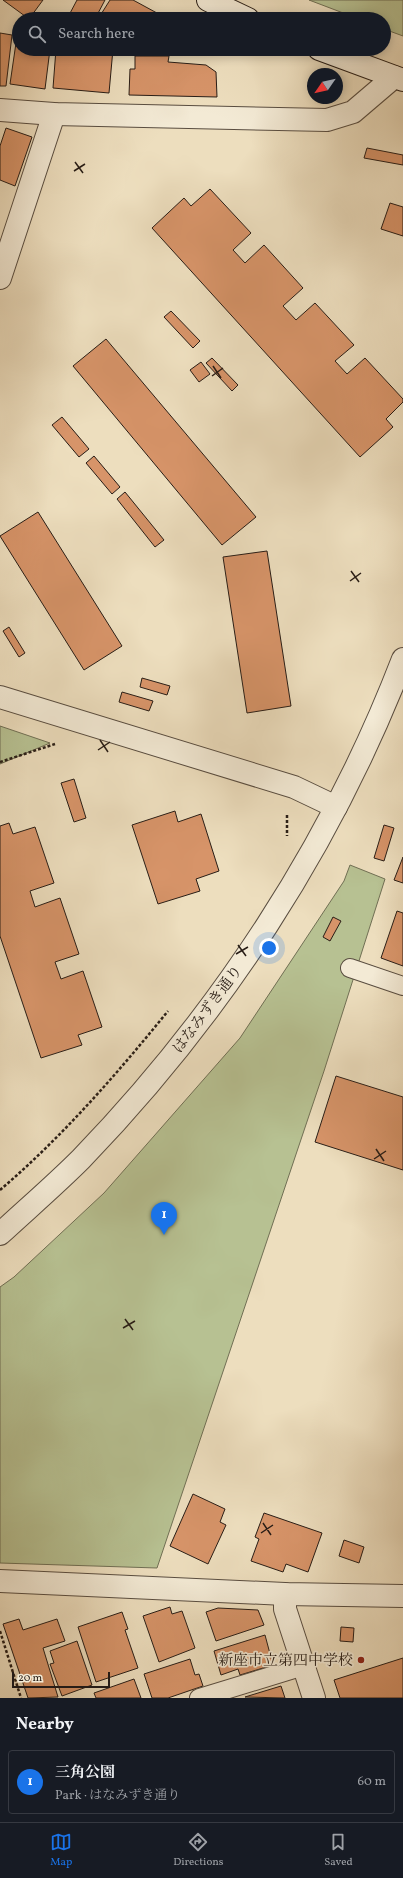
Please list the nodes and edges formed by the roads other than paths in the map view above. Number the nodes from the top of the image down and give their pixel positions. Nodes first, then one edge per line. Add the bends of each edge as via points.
1 (208, 0) edge
2 (233, 12) edge
3 (337, 56) edge
4 (398, 79) edge
5 (0, 110) edge
6 (54, 114) junction
7 (0, 278) edge
8 (403, 659) edge
9 (0, 697) edge
10 (336, 807) junction
11 (350, 968) dead end
12 (403, 986) edge
13 (0, 1234) edge
14 (0, 1581) edge
15 (285, 1594) junction
16 (403, 1596) edge
17 (304, 1666) junction
18 (199, 1698) edge
19 (314, 1698) edge

1 - 2 street
3 - 4 street
4 - 6 street via 353,112 328,120
5 - 6 street
6 - 7 street
8 - 10 street, はなみずき通り
9 - 10 street via 294,787
10 - 13 street, はなみずき通り via 273,919 225,988 165,1064 81,1159
11 - 12 lane
14 - 15 street
15 - 16 street
15 - 17 street via 285,1609
17 - 18 lane
17 - 19 street

